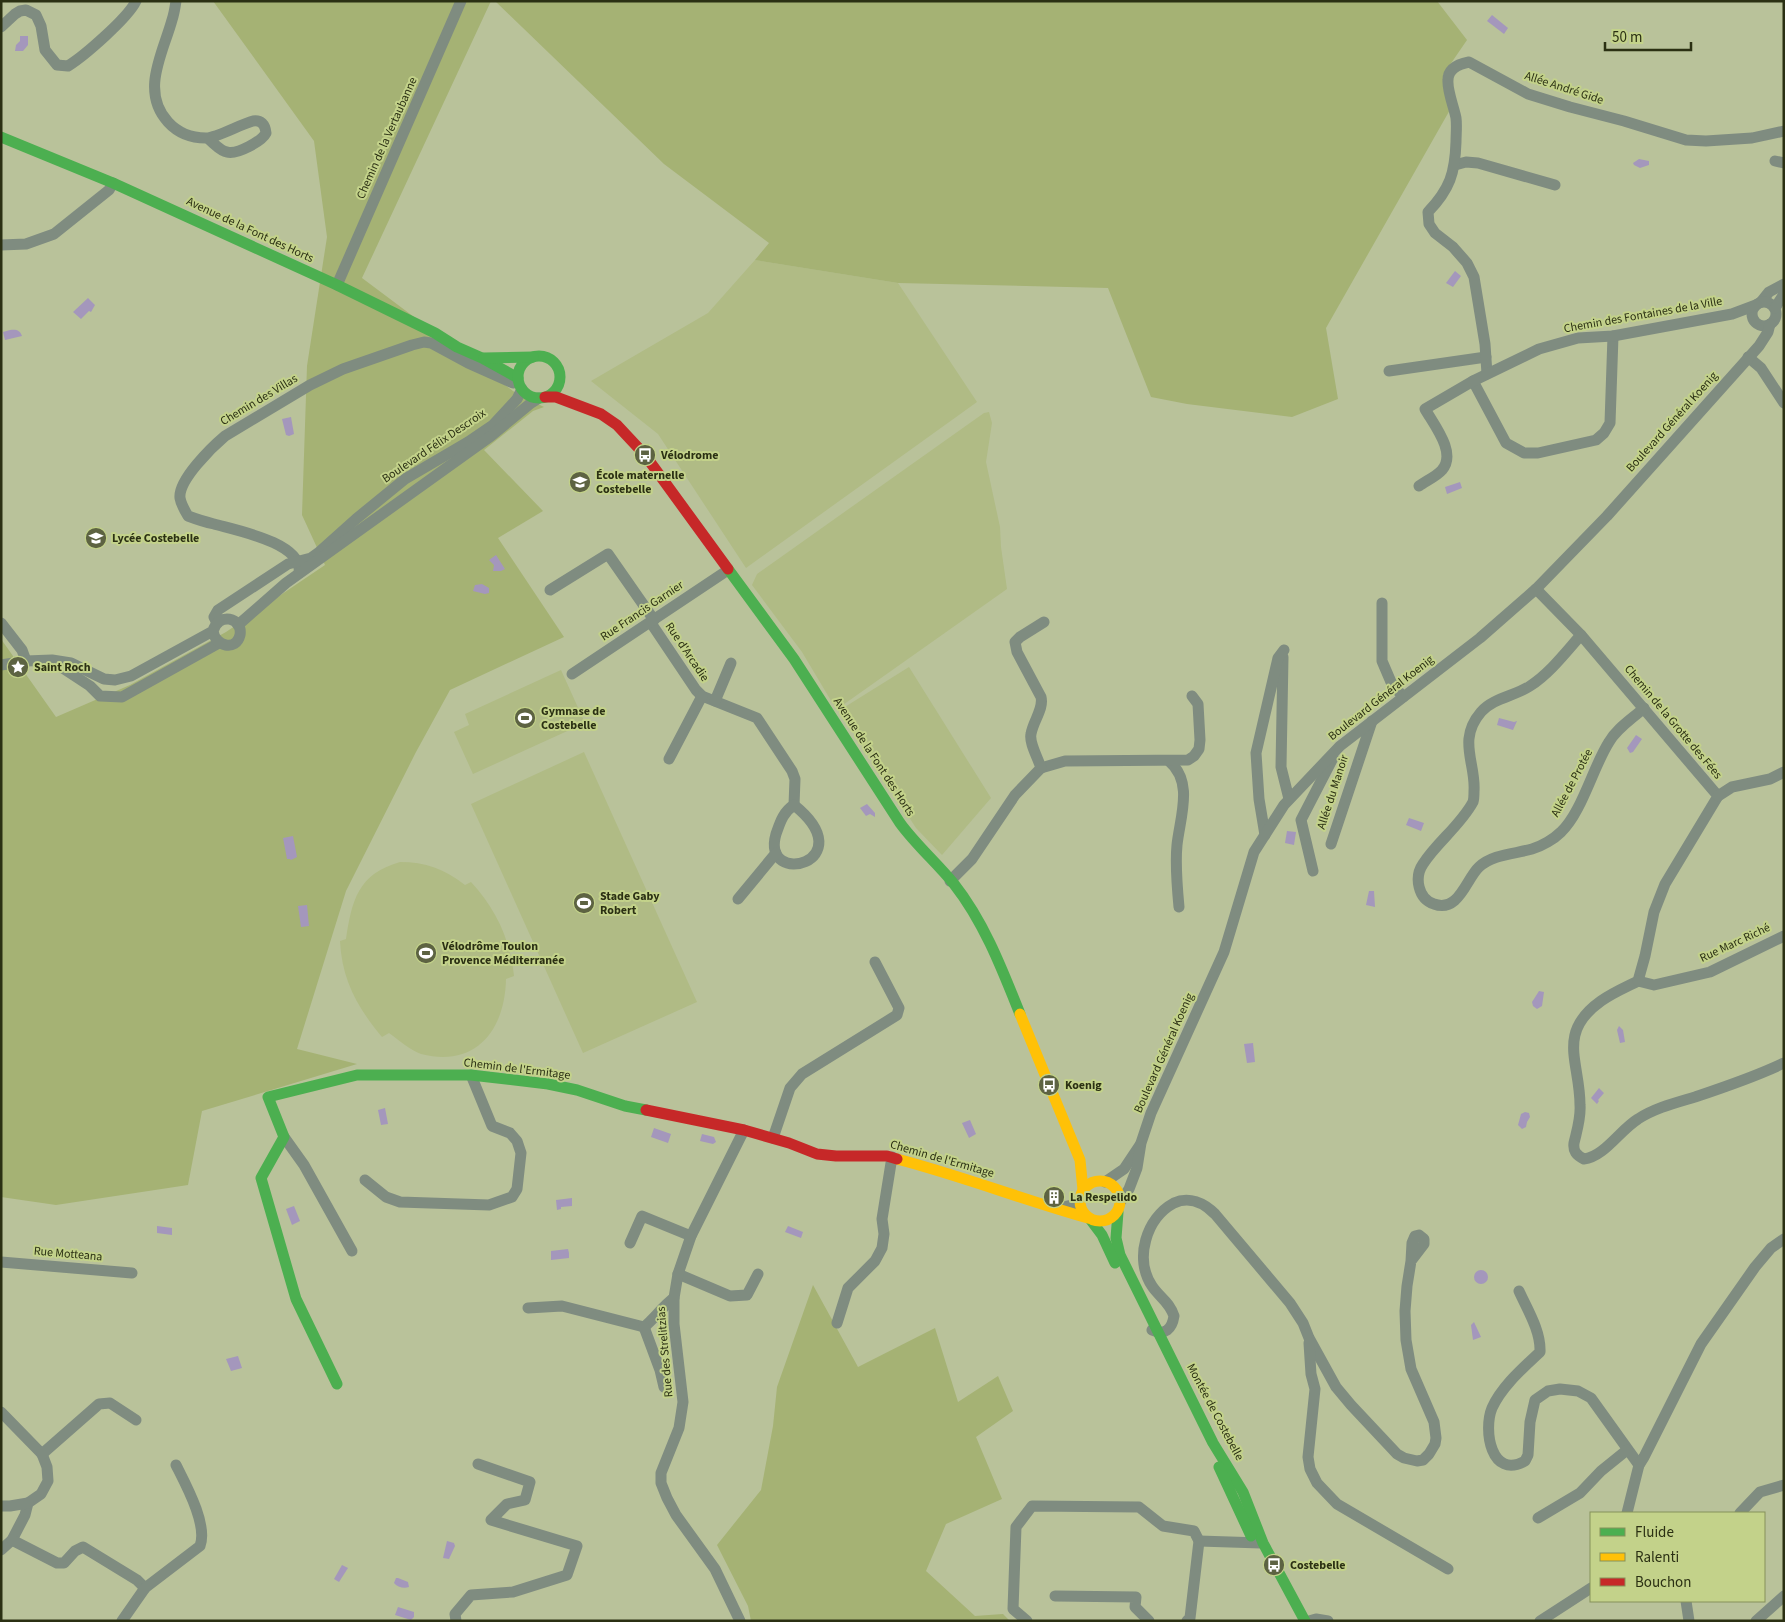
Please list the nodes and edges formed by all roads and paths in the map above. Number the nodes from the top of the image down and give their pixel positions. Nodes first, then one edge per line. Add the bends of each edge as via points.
1 (136, 1) edge
2 (176, 1) edge
3 (461, 1) edge
4 (1, 27) edge
5 (1784, 131) edge
6 (1, 137) edge
7 (207, 138) dead end
8 (1455, 165) junction
9 (113, 183) junction
10 (1555, 185) dead end
11 (1, 245) edge
12 (1784, 284) edge
13 (337, 285) junction
14 (1784, 294) edge
15 (1759, 304) junction
16 (1778, 310) edge
17 (1732, 314) junction
18 (1768, 323) edge
19 (1613, 336) junction
20 (1751, 354) junction
21 (533, 357) junction
22 (1486, 357) junction
23 (482, 358) junction
24 (1389, 371) dead end
25 (1487, 374) junction
26 (560, 380) junction
27 (1474, 381) junction
28 (520, 384) junction
29 (542, 397) junction
30 (1784, 403) edge
31 (586, 408) junction
32 (1420, 486) dead end
33 (296, 560) junction
34 (728, 570) junction
35 (299, 574) junction
36 (550, 590) dead end
37 (1536, 590) junction
38 (1382, 603) dead end
39 (653, 621) junction
40 (1044, 622) dead end
41 (1, 623) edge
42 (238, 625) junction
43 (215, 627) junction
44 (1581, 635) junction
45 (219, 643) junction
46 (52, 660) junction
47 (26, 662) junction
48 (732, 663) dead end
49 (1, 665) edge
50 (572, 674) dead end
51 (702, 696) junction
52 (1192, 696) dead end
53 (1403, 697) junction
54 (715, 701) junction
55 (1644, 708) junction
56 (1372, 721) junction
57 (1340, 746) junction
58 (669, 759) dead end
59 (1169, 761) junction
60 (1041, 768) junction
61 (1784, 772) edge
62 (1718, 796) junction
63 (1290, 799) junction
64 (794, 805) junction
65 (1264, 835) junction
66 (1331, 844) dead end
67 (776, 853) junction
68 (1313, 871) dead end
69 (950, 881) junction
70 (738, 899) dead end
71 (1179, 907) dead end
72 (1784, 936) edge
73 (875, 962) dead end
74 (1638, 981) junction
75 (1784, 1063) edge
76 (471, 1076) junction
77 (744, 1130) junction
78 (284, 1137) junction
79 (773, 1138) junction
80 (1141, 1143) junction
81 (892, 1157) junction
82 (1080, 1160) junction
83 (365, 1180) dead end
84 (1104, 1181) junction
85 (1082, 1194) junction
86 (1119, 1206) junction
87 (1059, 1208) junction
88 (1089, 1219) junction
89 (691, 1236) junction
90 (1784, 1239) edge
91 (630, 1243) dead end
92 (352, 1251) dead end
93 (1411, 1261) dead end
94 (1, 1262) edge
95 (132, 1273) dead end
96 (678, 1274) junction
97 (758, 1274) dead end
98 (1519, 1291) dead end
99 (674, 1298) junction
100 (1132, 1298) junction
101 (528, 1308) dead end
102 (837, 1323) dead end
103 (644, 1327) junction
104 (1159, 1334) junction
105 (1309, 1338) junction
106 (337, 1384) dead end
107 (664, 1387) dead end
108 (1, 1412) edge
109 (136, 1420) dead end
110 (1627, 1450) junction
111 (42, 1454) junction
112 (478, 1464) dead end
113 (1638, 1465) junction
114 (176, 1466) dead end
115 (1784, 1485) edge
116 (28, 1503) junction
117 (1, 1506) edge
118 (1627, 1512) edge
119 (1741, 1512) edge
120 (1538, 1518) dead end
121 (12, 1540) junction
122 (1199, 1541) junction
123 (1259, 1543) junction
124 (1, 1550) edge
125 (1448, 1569) dead end
126 (145, 1588) junction
127 (1590, 1589) edge
128 (1055, 1596) dead end
129 (1784, 1596) edge
130 (1686, 1602) edge
131 (122, 1621) edge
132 (456, 1621) edge
133 (740, 1621) edge
134 (1027, 1621) edge
135 (1149, 1621) edge
136 (1187, 1621) edge
137 (1294, 1621) edge
138 (1307, 1621) edge
139 (1328, 1621) edge
140 (1540, 1621) edge
141 (1689, 1621) edge
142 (1756, 1621) edge

1 - 4 street via 110,31 68,66 57,65 47,54 40,19 31,12 14,14
2 - 7 street via 154,80 156,100 165,118 179,132
3 - 13 street, Chemin de la Vertaubanne
5 - 8 street, Allée André Gide via 1752,138 1686,140 1528,94 1469,62 1451,69 1448,80 1456,121
6 - 9 main road, Avenue de la Font des Horts
8 - 10 street via 1478,163
8 - 22 street, Allée André Gide via 1441,199 1428,212 1429,224 1435,234 1467,263 1474,277
9 - 11 street via 110,190 54,234 26,244
9 - 13 main road, Avenue de la Font des Horts
12 - 15 street via 1773,289
13 - 23 main road, Avenue de la Font des Horts
14 - 16 street
15 - 16 street via 1770,304
15 - 17 street, Chemin des Fontaines de la Ville
15 - 18 street via 1752,312 1754,320
16 - 18 street via 1776,318
17 - 18 street, Chemin des Fontaines de la Ville
17 - 19 street, Chemin des Fontaines de la Ville
18 - 20 street
19 - 25 street, Chemin des Fontaines de la Ville via 1578,338 1539,349
19 - 27 street via 1610,423 1596,440 1524,454 1506,442
20 - 30 street
20 - 37 street, Boulevard Général Koenig via 1607,516
21 - 23 main road, Avenue de la Font des Horts
21 - 26 main road via 545,357 555,363
21 - 28 main road via 522,365
22 - 24 street
22 - 25 street, Allée André Gide
23 - 28 main road, Avenue de la Font des Horts
25 - 27 street, Chemin des Fontaines de la Ville
26 - 29 main road via 556,389
26 - 31 main road, Avenue de la Font des Horts via 566,391
27 - 32 street, Chemin des Fontaines de la Ville via 1425,409 1445,445 1448,459 1442,470
28 - 29 main road via 532,396
28 - 33 street, Boulevard Félix Descroix via 518,399 493,425 405,479 311,558
28 - 33 street, Chemin des Villas via 424,342 342,369 225,436 196,464 181,488 180,498 188,516 258,535
29 - 31 main road, Avenue de la Font des Horts via 556,397
29 - 35 street, Boulevard Félix Descroix
31 - 34 main road, Avenue de la Font des Horts via 617,425 640,449
33 - 35 street
33 - 43 street, Boulevard Félix Descroix via 218,610 214,617
34 - 39 street, Rue Francis Garnier
34 - 69 main road, Avenue de la Font des Horts via 794,659 914,843
35 - 42 street, Boulevard Félix Descroix
36 - 39 street, Rue d'Arcadie via 608,554
37 - 44 street, Chemin de la Grotte des Fées
37 - 53 street, Boulevard Général Koenig
38 - 53 street via 1382,660
39 - 50 street, Rue Francis Garnier
39 - 51 street, Rue d'Arcadie
40 - 60 street via 1015,642 1041,697 1042,704 1030,736
41 - 47 street via 22,650
42 - 43 street via 228,619
42 - 45 street, Boulevard Félix Descroix via 240,636 235,643 227,646
43 - 45 street via 215,638
43 - 46 street via 130,676 115,680
44 - 55 street, Chemin de la Grotte des Fées
44 - 55 street, Allée de Protée via 1531,686 1489,704 1472,725 1468,754 1475,780 1474,800 1422,864 1419,890 1426,900 1435,905 1456,900 1480,866 1491,859 1534,848 1561,832 1609,742
45 - 46 street, Boulevard Félix Descroix via 122,697 100,696
46 - 47 street
47 - 49 street
48 - 54 street
51 - 54 street, Rue d'Arcadie
51 - 58 street, Rue d'Arcadie
52 - 59 street via 1198,704 1199,749 1188,760
53 - 56 street, Boulevard Général Koenig
54 - 64 street, Rue d'Arcadie via 757,718 792,771 795,779
55 - 62 street, Chemin de la Grotte des Fées
56 - 57 street, Boulevard Général Koenig
56 - 66 street, Allée du Manoir
57 - 63 street, Boulevard Général Koenig
57 - 68 street via 1301,820
59 - 60 street via 1066,761
59 - 71 street via 1181,775 1183,787 1176,862
60 - 69 street via 1015,795 972,859
61 - 62 street via 1770,779 1732,787
62 - 74 street, Chemin de la Grotte des Fées via 1665,884 1654,912
63 - 65 street, Boulevard Général Koenig
63 - 65 street via 1281,767 1284,650 1278,658 1256,752
64 - 67 street via 787,809 780,821 774,842
64 - 67 street via 813,826 820,840 818,851 798,865 785,862
65 - 80 street, Boulevard Général Koenig via 1254,852 1224,952
67 - 70 street
69 - 82 main road, Avenue de la Font des Horts via 966,901 992,948
72 - 74 street, Rue Marc Riché via 1710,972 1654,984
73 - 79 street via 899,1008 897,1015 802,1074 790,1088
74 - 75 street via 1601,1000 1588,1012 1574,1035 1580,1105 1574,1149 1580,1157 1594,1157 1627,1126 1651,1112
76 - 77 main road, Chemin de l'Ermitage via 548,1084 625,1106
76 - 78 main road, Chemin de l'Ermitage via 357,1075 268,1096
76 - 83 street via 492,1126 510,1133 517,1141 521,1154 517,1189 512,1197 489,1205 400,1202 386,1197
77 - 79 main road, Chemin de l'Ermitage
77 - 89 street, Rue des Strelitzias
78 - 92 street via 304,1165
78 - 106 main road via 260,1178 296,1298
79 - 81 main road, Chemin de l'Ermitage via 817,1154
80 - 84 street, Boulevard Général Koenig via 1124,1169
80 - 86 street, Boulevard Général Koenig via 1137,1168
81 - 87 main road, Chemin de l'Ermitage
81 - 102 street via 882,1219 882,1248 848,1288
82 - 84 main road, Avenue de la Font des Horts
82 - 85 main road, Avenue de la Font des Horts
84 - 85 main road via 1094,1182
84 - 86 main road via 1116,1188
85 - 87 street via 1073,1205
85 - 88 main road via 1081,1207
86 - 88 main road via 1106,1221
86 - 104 main road, Montée de Costebelle via 1116,1238 1120,1255
87 - 88 main road, Chemin de l'Ermitage
88 - 100 main road, Montée de Costebelle via 1102,1235
89 - 91 street via 642,1216
89 - 96 street, Rue des Strelitzias
90 - 113 street via 1771,1248 1755,1267 1701,1344
93 - 105 street via 1405,1311 1407,1350 1436,1430 1435,1444 1423,1460 1411,1461 1397,1454 1350,1405 1336,1387
94 - 95 street, Rue Motteana
96 - 97 street via 730,1296 747,1295
96 - 99 street, Rue des Strelitzias
98 - 110 street via 1535,1329 1540,1352 1507,1386 1492,1409 1488,1422 1495,1457 1501,1463 1514,1466 1526,1461 1536,1400 1548,1391 1560,1389 1591,1398
99 - 103 street
99 - 133 street, Rue des Strelitzias via 683,1402 679,1428 661,1473 661,1483 676,1515 714,1568
100 - 104 street via 1148,1325
100 - 123 main road, Montée de Costebelle
101 - 103 street via 562,1306
103 - 107 street
104 - 105 street via 1170,1328 1174,1316 1168,1302 1147,1278 1143,1263 1145,1243 1155,1219 1169,1206 1185,1200 1204,1204 1215,1214 1290,1303
104 - 123 main road, Montée de Costebelle via 1213,1443 1244,1492
105 - 125 street via 1314,1389 1308,1457 1317,1483 1337,1504
108 - 111 street
109 - 111 street via 110,1404 99,1404
110 - 113 street
110 - 120 street via 1580,1493
111 - 116 street via 48,1481 41,1494
112 - 132 street via 530,1482 525,1500 507,1504 491,1520 577,1546 567,1575 513,1592 471,1595 455,1614
113 - 118 street
114 - 126 street via 193,1496 203,1539 200,1546
115 - 119 street via 1760,1492
116 - 117 street
116 - 121 street
121 - 124 street
121 - 126 street via 57,1563 64,1563 83,1547
122 - 123 street
122 - 134 street via 1194,1532 1163,1526 1139,1507 1032,1506 1016,1527 1013,1609
122 - 136 street via 1190,1618
123 - 137 main road, Montée de Costebelle via 1277,1592
123 - 138 main road, Montée de Costebelle
126 - 131 street
127 - 140 street
128 - 135 street via 1136,1597 1136,1607
129 - 142 street
130 - 141 street
138 - 139 street

